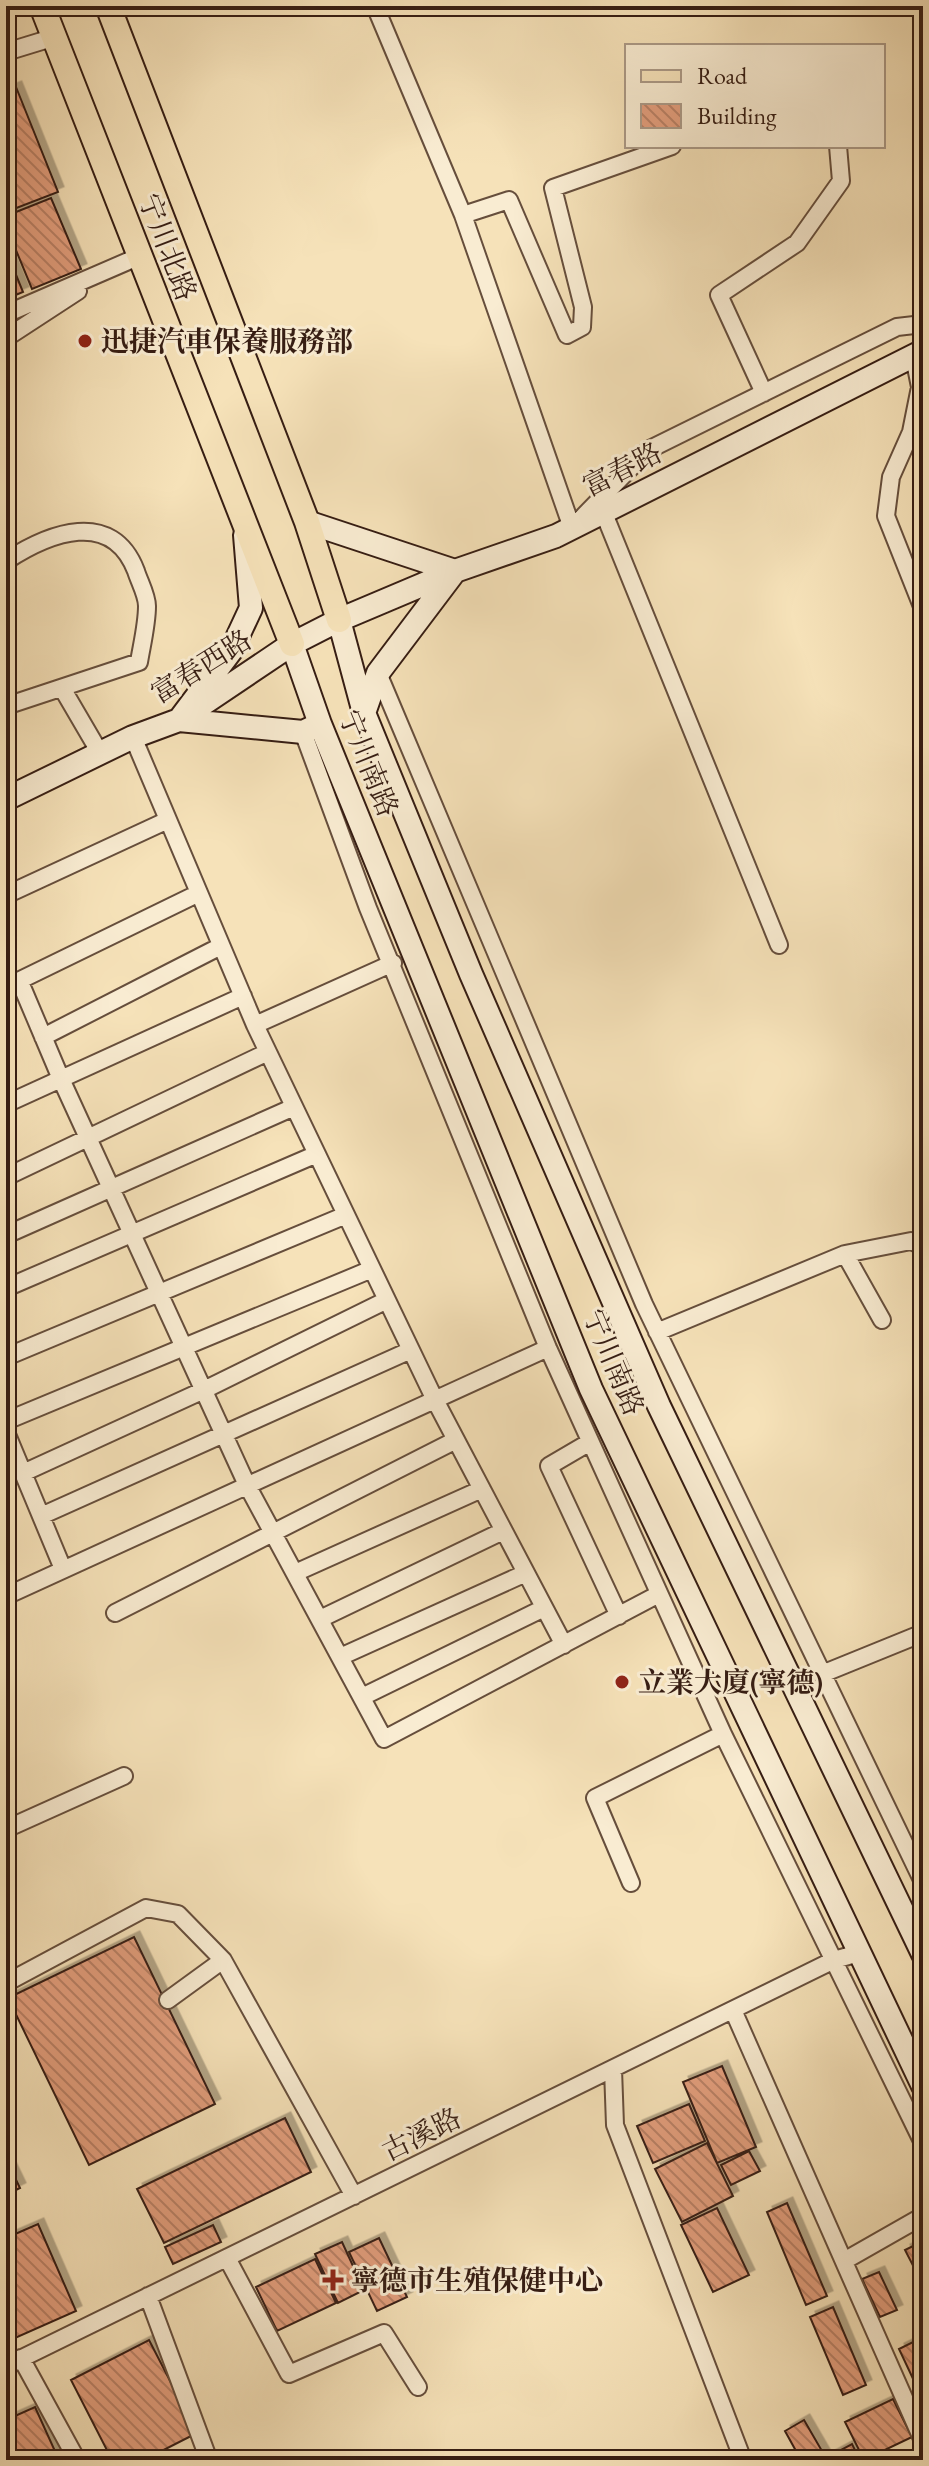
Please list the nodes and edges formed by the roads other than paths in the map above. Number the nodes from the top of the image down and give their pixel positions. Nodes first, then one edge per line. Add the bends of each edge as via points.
1 (42, 6) edge
2 (108, 6) edge
3 (375, 6) edge
4 (55, 37) junction
5 (6, 52) edge
6 (666, 148) edge
7 (838, 148) edge
8 (463, 215) junction
9 (140, 256) junction
10 (117, 266) junction
11 (6, 314) edge
12 (923, 324) edge
13 (6, 338) edge
14 (919, 354) edge
15 (764, 393) junction
16 (603, 511) junction
17 (307, 522) junction
18 (244, 526) junction
19 (572, 528) junction
20 (6, 561) edge
21 (455, 571) junction
22 (923, 609) edge
23 (339, 620) junction
24 (292, 644) junction
25 (378, 673) junction
26 (62, 688) junction
27 (6, 706) edge
28 (364, 713) junction
29 (179, 720) junction
30 (312, 728) junction
31 (133, 737) junction
32 (100, 753) junction
33 (6, 799) edge
34 (168, 820) junction
35 (199, 893) junction
36 (6, 895) edge
37 (779, 945) dead end
38 (221, 946) junction
39 (393, 963) junction
40 (13, 985) edge
41 (243, 996) junction
42 (255, 1025) junction
43 (43, 1037) junction
44 (268, 1052) junction
45 (61, 1079) junction
46 (6, 1104) edge
47 (294, 1107) junction
48 (87, 1137) junction
49 (317, 1154) junction
50 (6, 1177) edge
51 (111, 1188) junction
52 (346, 1215) junction
53 (132, 1233) junction
54 (6, 1235) edge
55 (923, 1246) edge
56 (845, 1254) junction
57 (372, 1269) junction
58 (6, 1288) edge
59 (159, 1292) junction
60 (387, 1300) junction
61 (882, 1320) dead end
62 (657, 1332) junction
63 (184, 1346) junction
64 (548, 1348) junction
65 (411, 1350) junction
66 (6, 1357) edge
67 (204, 1390) junction
68 (435, 1400) junction
69 (6, 1421) edge
70 (6, 1432) edge
71 (224, 1433) junction
72 (456, 1440) junction
73 (590, 1442) junction
74 (23, 1473) junction
75 (247, 1485) junction
76 (482, 1489) junction
77 (41, 1516) junction
78 (273, 1531) junction
79 (503, 1531) junction
80 (63, 1569) junction
81 (295, 1573) junction
82 (526, 1573) junction
83 (659, 1594) junction
84 (6, 1596) edge
85 (544, 1608) junction
86 (115, 1613) dead end
87 (619, 1616) junction
88 (320, 1619) junction
89 (923, 1633) edge
90 (564, 1645) junction
91 (340, 1657) junction
92 (822, 1674) junction
93 (362, 1697) junction
94 (723, 1734) junction
95 (124, 1776) dead end
96 (6, 1829) edge
97 (923, 1882) edge
98 (631, 1883) dead end
99 (859, 1953) junction
100 (923, 1954) edge
101 (223, 1960) junction
102 (834, 1960) junction
103 (6, 1983) edge
104 (168, 2000) dead end
105 (733, 2010) junction
106 (613, 2069) junction
107 (923, 2086) edge
108 (923, 2143) edge
109 (354, 2196) junction
110 (923, 2216) edge
111 (227, 2258) junction
112 (844, 2261) junction
113 (148, 2296) junction
114 (14, 2362) edge
115 (418, 2387) dead end
116 (923, 2441) edge
117 (77, 2460) edge
118 (192, 2460) edge
119 (743, 2460) edge

1 - 4 main road, 宁川北路
2 - 17 main road, 宁川北路
3 - 8 street
4 - 5 street
4 - 9 main road, 宁川北路
6 - 8 street via 553,188 583,307 582,327 567,335 509,200
7 - 15 street via 841,181 807,231 719,295
8 - 19 street
9 - 10 street
9 - 18 main road, 宁川北路
10 - 11 street
10 - 13 street
12 - 15 street via 897,327
14 - 16 main road, 富春路
14 - 22 street via 920,387 911,432 891,477 886,516
15 - 19 street via 648,450
16 - 19 main road, 富春路
16 - 37 street
17 - 21 main road
17 - 23 main road, 宁川北路
18 - 24 main road, 宁川北路
18 - 29 main road via 251,608 231,651
19 - 21 main road, 富春路
20 - 26 street via 30,545 87,530 106,533 129,553 147,603 139,662
21 - 23 main road, 富春路
21 - 25 main road
23 - 24 main road, 富春西路
23 - 28 main road, 宁川南路
24 - 29 main road, 富春西路
24 - 30 main road, 宁川南路
25 - 28 main road
25 - 62 street
26 - 27 street
26 - 32 street
28 - 100 main road, 宁川南路 via 659,1406
29 - 30 main road
29 - 31 main road, 富春西路
30 - 39 street via 368,908
30 - 99 main road, 宁川南路 via 591,1389
31 - 32 main road, 富春西路
31 - 34 street
32 - 33 main road, 富春西路
34 - 35 street
34 - 36 street
35 - 38 street
35 - 40 street
38 - 41 street
38 - 43 street
39 - 42 street
39 - 64 street
40 - 43 street
41 - 42 street
41 - 45 street
42 - 44 street
43 - 45 street
44 - 47 street
44 - 48 street
45 - 46 street
45 - 48 street
47 - 49 street
47 - 51 street
48 - 50 street
48 - 51 street
49 - 52 street
49 - 53 street
51 - 53 street
51 - 54 street
52 - 57 street
52 - 59 street
53 - 58 street
53 - 59 street
55 - 56 street via 911,1241
56 - 61 street
56 - 62 street
57 - 60 street
57 - 63 street
59 - 63 street
59 - 66 street
60 - 65 street
60 - 67 street
62 - 92 street
63 - 67 street
63 - 69 street
64 - 68 street
64 - 73 street
65 - 68 street
65 - 71 street
67 - 71 street
67 - 74 street
68 - 72 street
68 - 75 street
70 - 74 street
71 - 75 street
71 - 77 street
72 - 76 street
72 - 78 street
73 - 83 street
73 - 87 street via 549,1466
74 - 77 street
75 - 78 street
75 - 80 street
76 - 79 street
76 - 81 street
77 - 80 street
78 - 81 street
78 - 86 street
79 - 82 street
79 - 88 street
80 - 84 street
81 - 88 street
82 - 85 street
82 - 91 street
83 - 87 street
83 - 94 street
85 - 90 street
85 - 93 street
87 - 90 street
88 - 91 street
89 - 92 street
90 - 93 street via 384,1739
91 - 93 street
92 - 97 street
94 - 98 street via 595,1798
94 - 102 street
95 - 96 street
99 - 102 street, 古溪路
99 - 107 main road, 宁川南路
101 - 103 street via 178,1914 146,1908
101 - 104 street
101 - 109 street
102 - 105 street, 古溪路
102 - 108 street
105 - 106 street, 古溪路
105 - 112 street
106 - 109 street, 古溪路
106 - 119 street via 615,2125
109 - 111 street, 古溪路
110 - 112 street
111 - 113 street, 古溪路
111 - 115 street via 289,2374 384,2333
112 - 116 street
113 - 114 street, 古溪路
113 - 118 street via 207,2455
114 - 117 street

